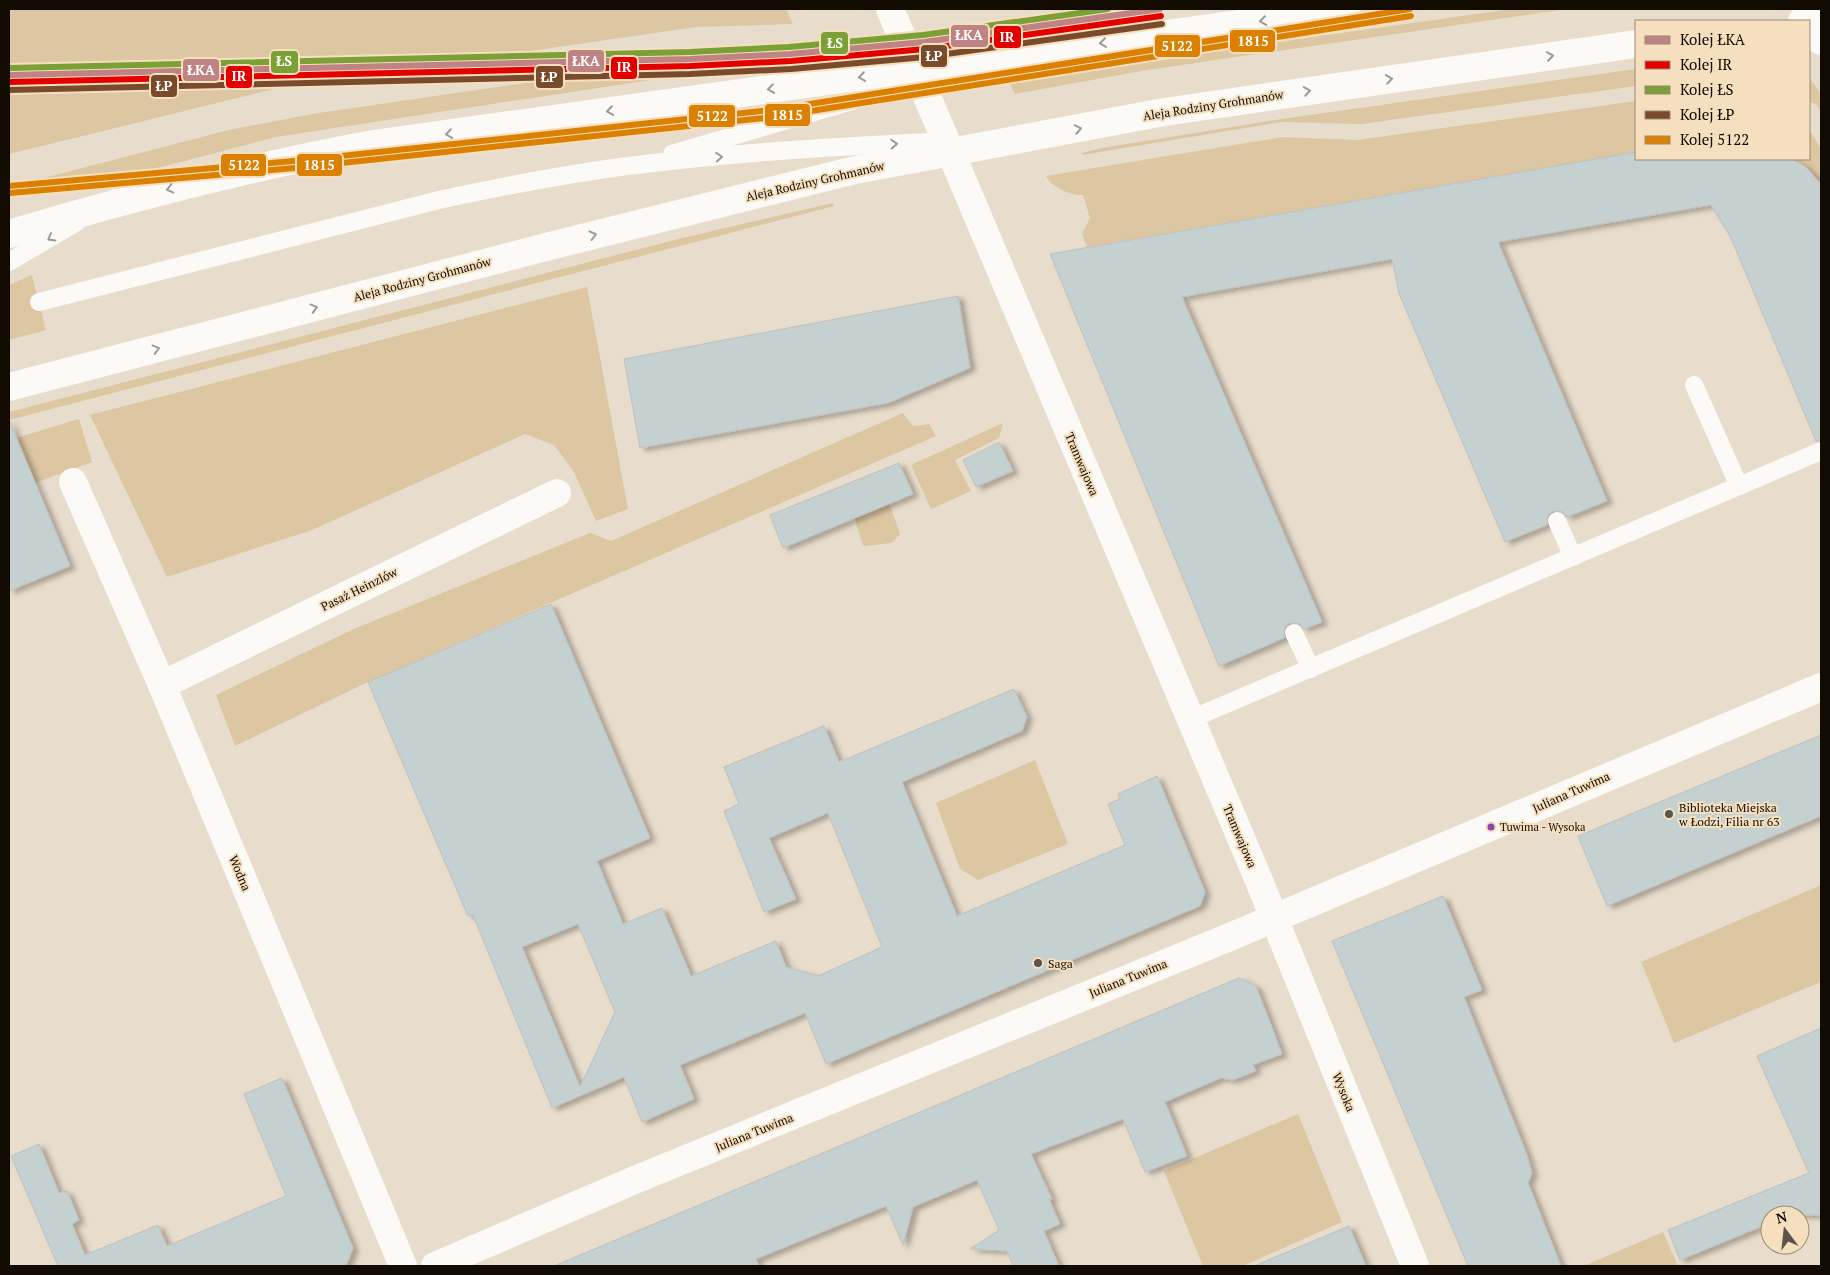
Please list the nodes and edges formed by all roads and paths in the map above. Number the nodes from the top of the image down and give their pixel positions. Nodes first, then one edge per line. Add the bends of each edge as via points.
1 (890, 9) edge
2 (1346, 9) edge
3 (1635, 44) edge
4 (997, 58) junction
5 (850, 158) junction
6 (636, 165) junction
7 (108, 205) junction
8 (9, 234) edge
9 (9, 262) edge
10 (39, 302) dead end
11 (109, 361) junction
12 (9, 374) edge
13 (1694, 385) dead end
14 (9, 387) edge
15 (1821, 452) edge
16 (74, 482) dead end
17 (1739, 486) junction
18 (557, 493) dead end
19 (1556, 521) dead end
20 (1573, 557) junction
21 (1294, 633) dead end
22 (1310, 669) junction
23 (162, 685) junction
24 (1821, 687) edge
25 (1191, 719) junction
26 (1273, 919) junction
27 (403, 1266) edge
28 (434, 1266) edge
29 (1415, 1266) edge

1 - 25 street, Tramwajowa
2 -> 4 street
5 -> 3 street, Aleja Rodziny Grohmanów via 1030,138 1164,112
4 - 6 lane
4 -> 7 street via 373,144 292,160
6 -> 5 lane
11 -> 5 street, Aleja Rodziny Grohmanów via 536,250
6 - 10 lane via 438,200
7 - 8 street
7 -> 9 lane
11 - 12 lane
11 - 14 street, Aleja Rodziny Grohmanów
13 - 17 lane
15 - 17 lane
16 - 23 street, Wodna
17 - 20 lane
18 - 23 street, Pasaż Heinzlów
19 - 20 lane
20 - 22 lane
21 - 22 lane
22 - 25 lane
23 - 27 street, Wodna
24 - 26 street, Juliana Tuwima
25 - 26 street, Tramwajowa
26 - 28 street, Juliana Tuwima via 637,1179
26 - 29 street, Wysoka

